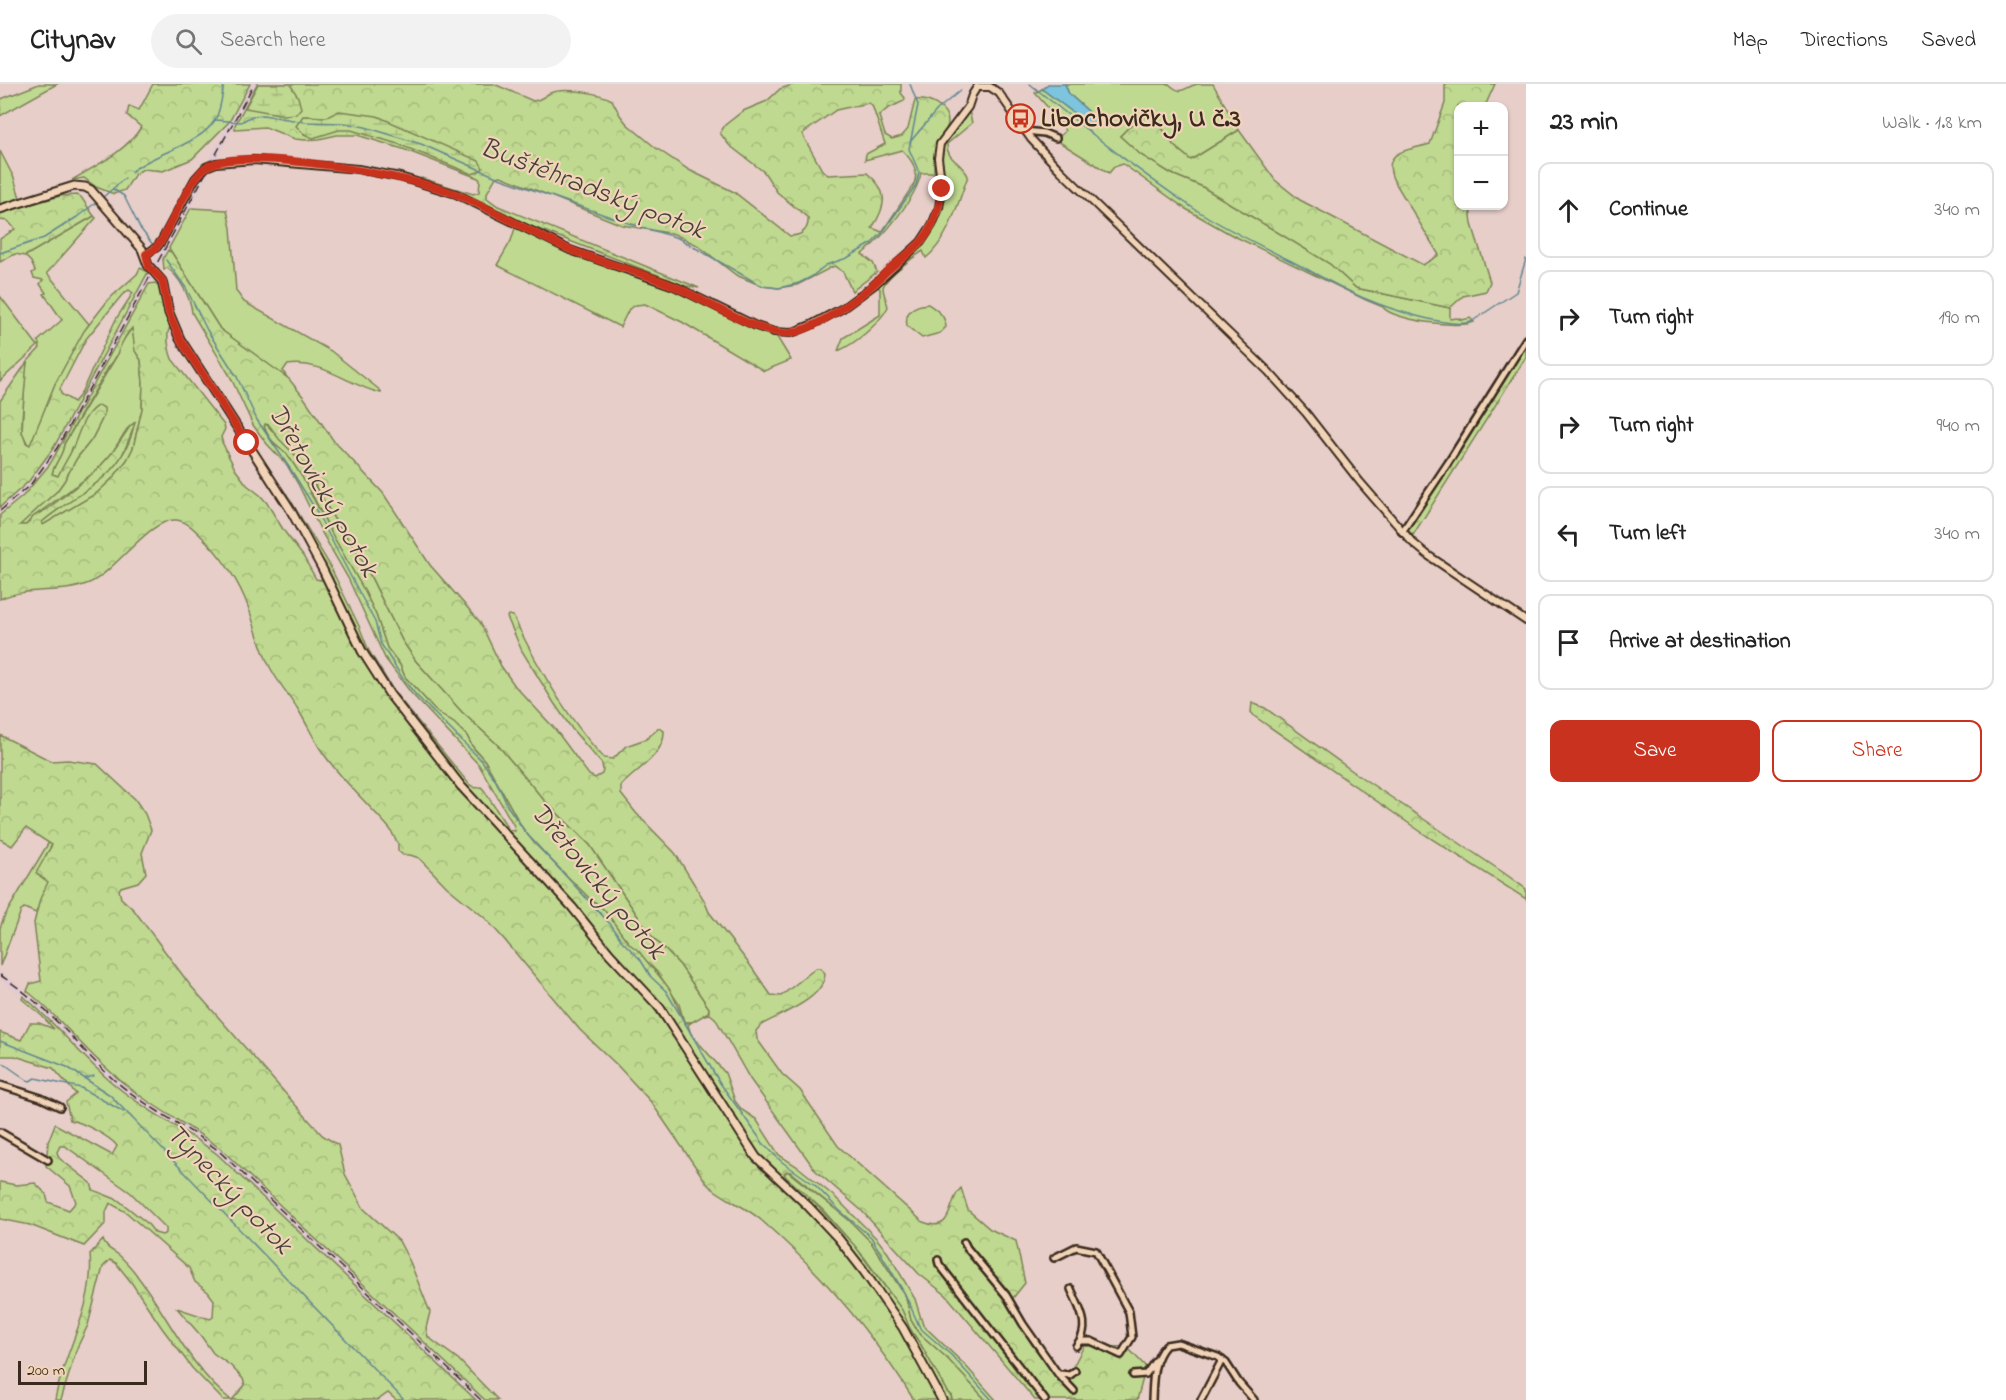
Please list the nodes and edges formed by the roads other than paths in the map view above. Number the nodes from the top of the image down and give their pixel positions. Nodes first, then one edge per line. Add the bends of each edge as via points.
1 (977, 86) edge
2 (1025, 132) junction
3 (1056, 138) dead end
4 (0, 209) edge
5 (146, 254) junction
6 (1526, 339) edge
7 (1402, 532) junction
8 (1526, 621) edge
9 (0, 1085) edge
10 (60, 1107) dead end
11 (0, 1132) edge
12 (48, 1160) dead end
13 (964, 1242) dead end
14 (1054, 1258) dead end
15 (938, 1260) dead end
16 (1071, 1289) dead end
17 (1160, 1353) junction
18 (1222, 1360) junction
19 (1075, 1371) dead end
20 (1058, 1374) junction
21 (1133, 1375) dead end
22 (1074, 1391) dead end
23 (942, 1400) edge
24 (1045, 1400) edge
25 (1152, 1400) edge
26 (1201, 1400) edge
27 (1254, 1400) edge

1 - 2 street via 995,90
1 - 5 street via 968,107 940,144 939,208 921,242 843,308 791,333 756,326 674,286 570,250 450,192 400,177 334,166 236,160 206,167 195,179 162,240
2 - 3 street
2 - 7 street via 1060,171 1268,371
4 - 5 main road via 74,186 85,187
5 - 23 main road via 149,267 162,280 180,339 290,509 362,651 390,695 461,786 660,1008 756,1157 808,1206 863,1270 903,1328
6 - 7 street
7 - 8 street via 1429,556
9 - 10 street
11 - 12 street
13 - 20 street via 1006,1295
14 - 16 street via 1076,1247 1096,1251 1129,1312 1132,1337 1121,1355 1091,1341 1078,1344 1085,1332
15 - 24 street
17 - 18 street via 1166,1345 1178,1343
17 - 21 street via 1146,1374
17 - 25 street via 1153,1375
18 - 26 street
18 - 27 street
19 - 20 street via 1066,1376
20 - 22 street

